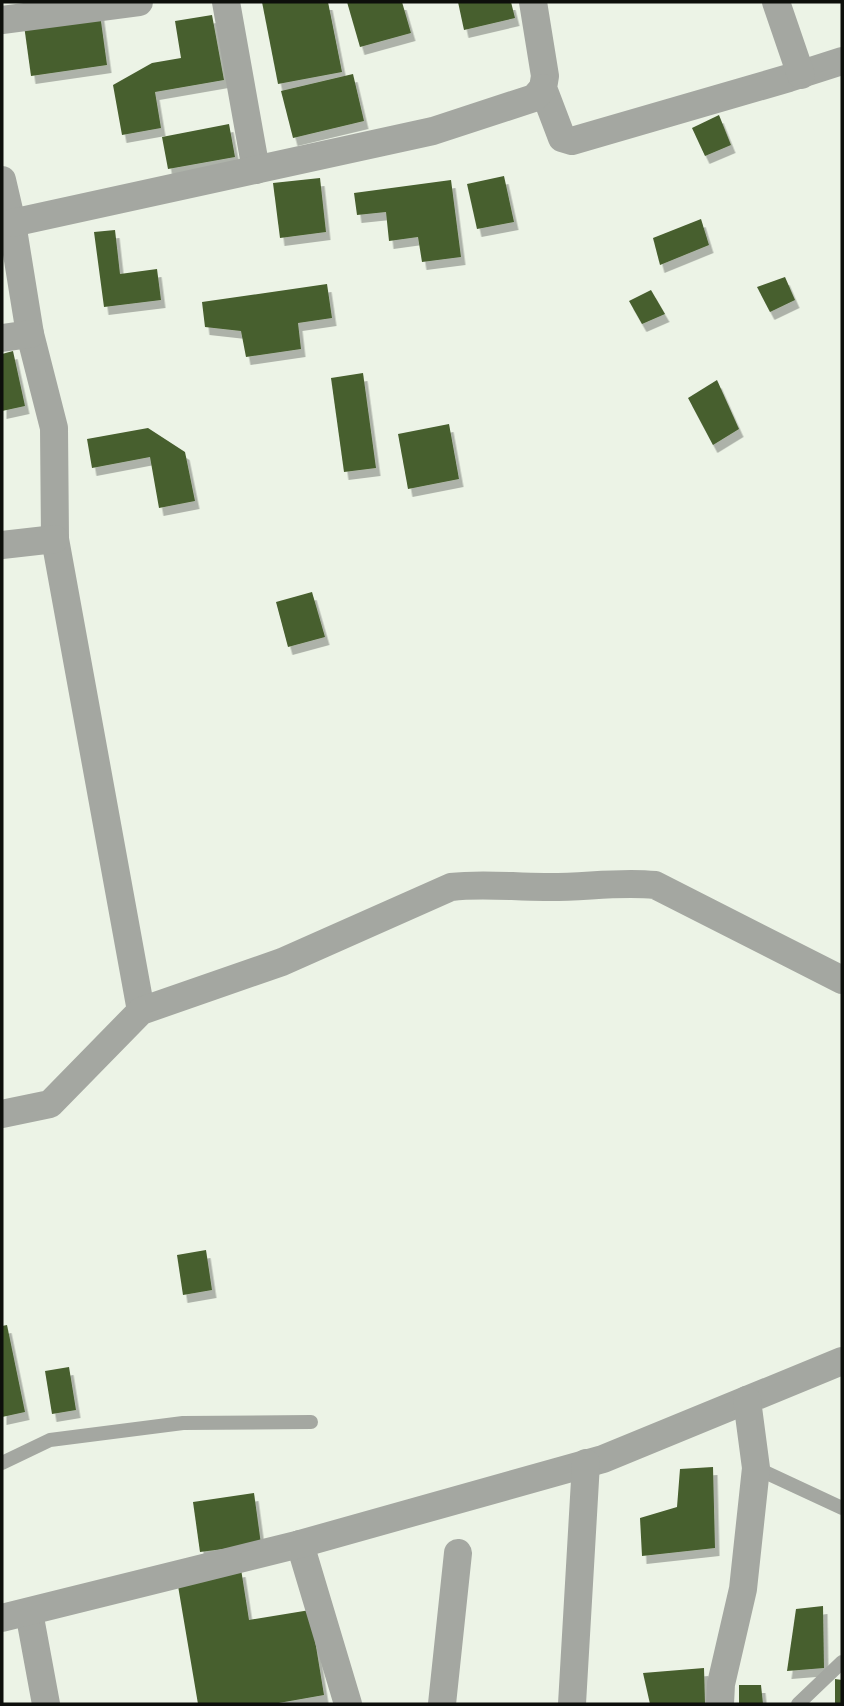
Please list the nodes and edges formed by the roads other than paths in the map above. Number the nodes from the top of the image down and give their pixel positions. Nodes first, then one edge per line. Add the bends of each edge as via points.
1 (139, 2) edge
2 (226, 2) edge
3 (533, 2) edge
4 (776, 2) edge
5 (2, 20) edge
6 (842, 61) edge
7 (801, 75) junction
8 (543, 88) junction
9 (256, 170) junction
10 (2, 180) edge
11 (12, 223) junction
12 (30, 334) junction
13 (2, 338) edge
14 (55, 539) junction
15 (2, 545) edge
16 (842, 980) edge
17 (141, 1011) junction
18 (2, 1114) edge
19 (842, 1361) edge
20 (747, 1400) junction
21 (311, 1422) dead end
22 (2, 1463) edge
23 (586, 1464) junction
24 (756, 1468) junction
25 (842, 1508) edge
26 (300, 1544) junction
27 (458, 1553) dead end
28 (15, 1615) edge
29 (842, 1662) edge
30 (46, 1704) edge
31 (348, 1704) edge
32 (442, 1704) edge
33 (571, 1704) edge
34 (720, 1704) edge
35 (798, 1704) edge

1 - 5 street
2 - 9 street
3 - 8 street
4 - 7 street
6 - 7 street
7 - 8 street via 572,141 562,138
8 - 9 street via 534,98 433,131
9 - 11 street
10 - 11 street
11 - 12 street
12 - 13 street
12 - 14 street via 54,428
14 - 15 street
14 - 17 street
16 - 17 street via 654,885 479,884 451,887 282,962
17 - 18 street via 50,1104
19 - 20 street
20 - 23 street
20 - 24 street
21 - 22 lane via 183,1423 50,1440
23 - 26 street
23 - 33 street
24 - 25 lane
24 - 34 street via 743,1589
26 - 28 street
26 - 31 street
27 - 32 street
28 - 30 street
29 - 35 lane

